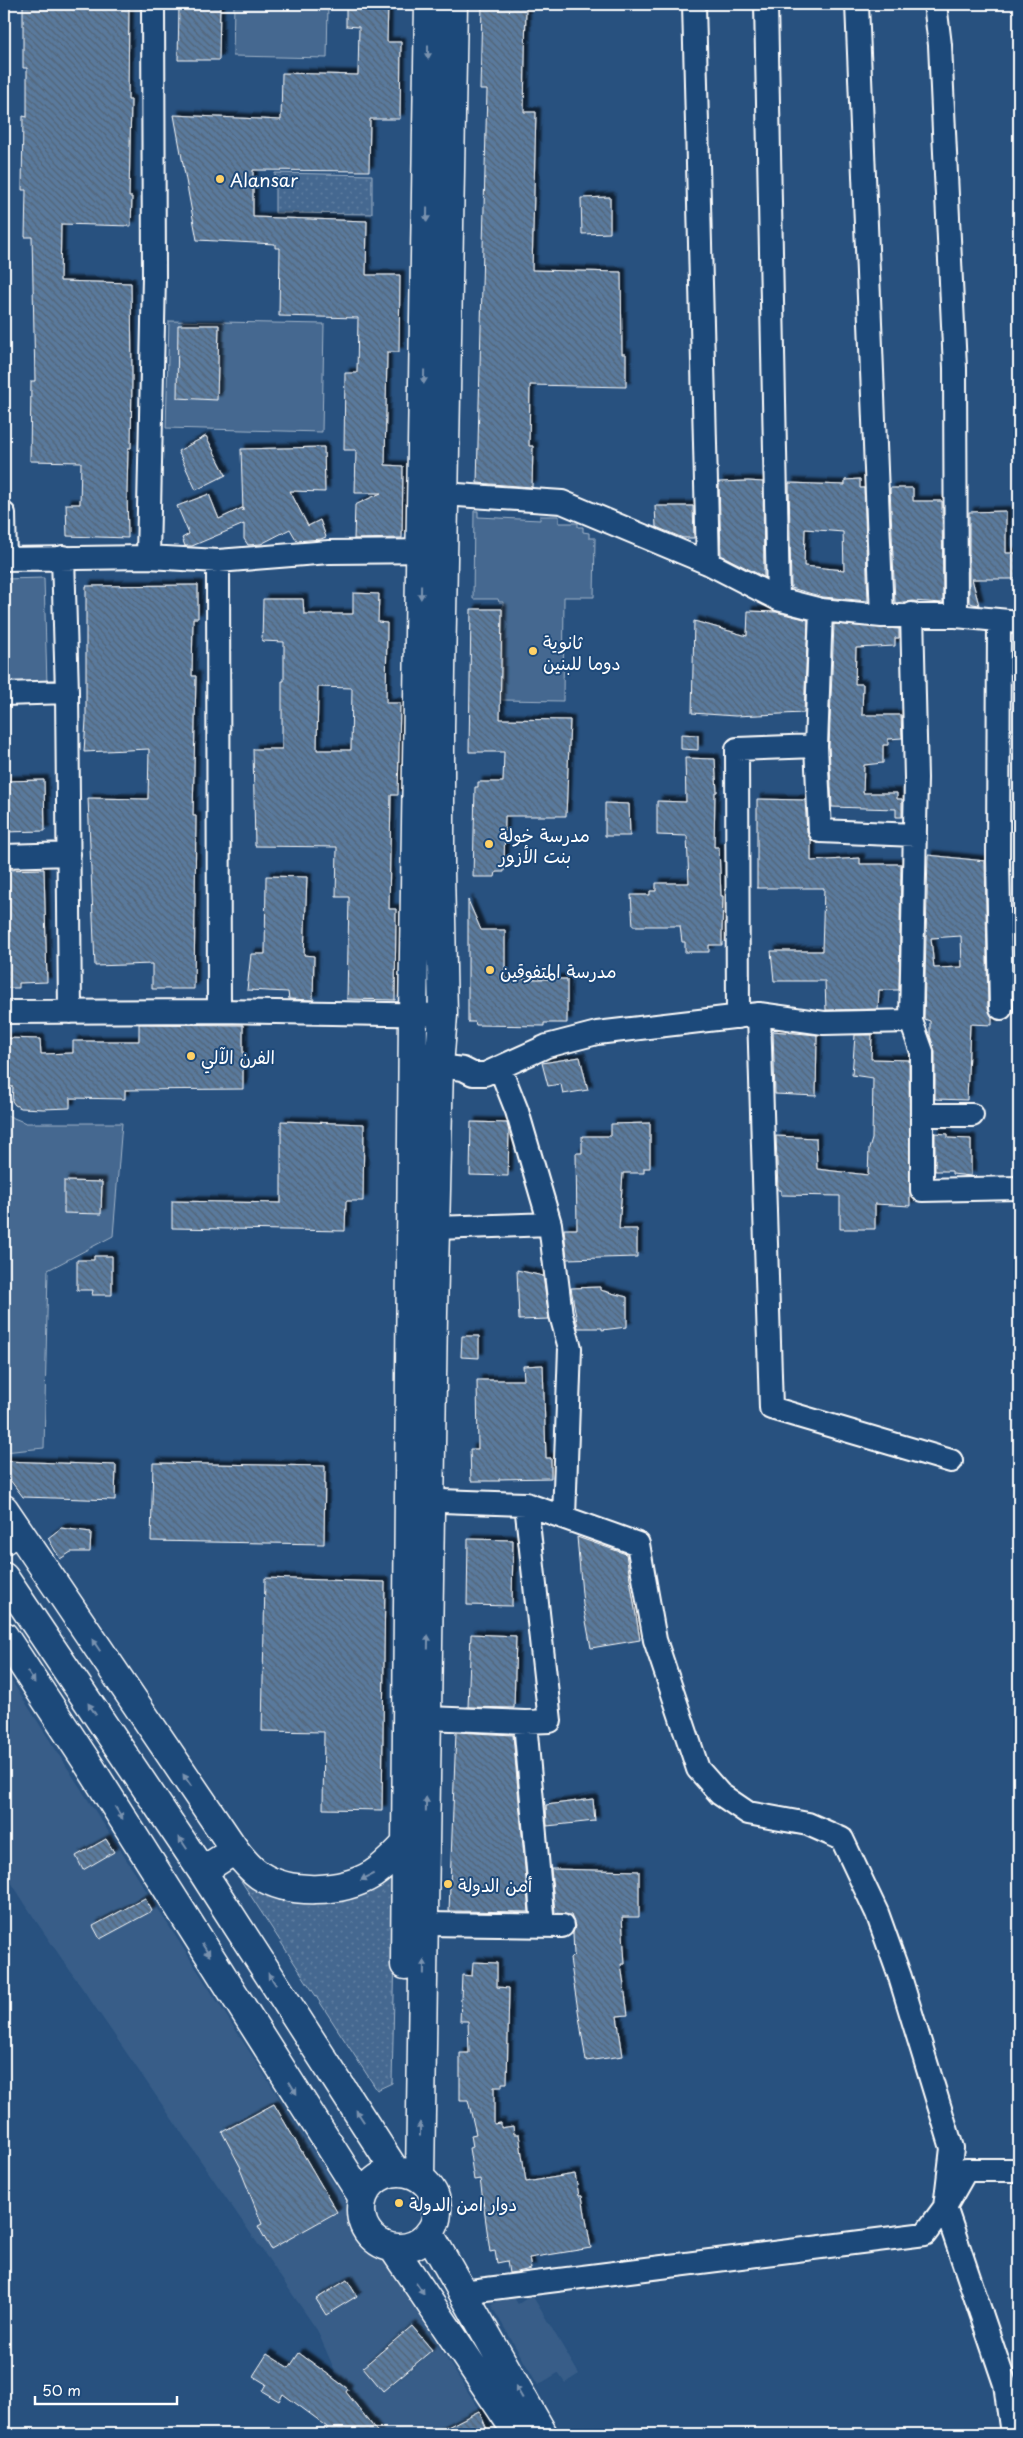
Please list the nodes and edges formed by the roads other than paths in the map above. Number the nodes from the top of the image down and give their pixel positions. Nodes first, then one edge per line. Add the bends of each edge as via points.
1 (153, 4) edge
2 (429, 4) edge
3 (453, 4) edge
4 (694, 4) edge
5 (766, 4) edge
6 (857, 4) edge
7 (935, 4) edge
8 (443, 494) junction
9 (4, 514) edge
10 (433, 551) junction
11 (63, 557) junction
12 (148, 557) junction
13 (4, 559) edge
14 (218, 561) junction
15 (708, 563) junction
16 (778, 599) junction
17 (821, 610) junction
18 (912, 614) junction
19 (882, 616) junction
20 (956, 616) junction
21 (1009, 621) edge
22 (67, 692) junction
23 (4, 694) edge
24 (816, 746) junction
25 (915, 835) junction
26 (69, 854) junction
27 (4, 856) edge
28 (1001, 1008) dead end
29 (219, 1011) junction
30 (4, 1012) edge
31 (70, 1012) junction
32 (443, 1014) junction
33 (413, 1015) junction
34 (748, 1016) junction
35 (911, 1021) junction
36 (439, 1066) junction
37 (500, 1068) junction
38 (923, 1115) junction
39 (972, 1115) dead end
40 (1019, 1188) edge
41 (550, 1224) junction
42 (435, 1228) junction
43 (951, 1461) dead end
44 (420, 1501) junction
45 (526, 1504) junction
46 (564, 1517) junction
47 (8, 1526) edge
48 (4, 1577) edge
49 (4, 1636) edge
50 (427, 1718) junction
51 (525, 1722) junction
52 (404, 1846) junction
53 (235, 1850) junction
54 (202, 1871) junction
55 (425, 1924) junction
56 (1019, 2170) edge
57 (406, 2174) junction
58 (363, 2198) junction
59 (945, 2207) junction
60 (429, 2233) junction
61 (393, 2248) junction
62 (462, 2292) junction
63 (518, 2434) edge
64 (543, 2434) edge
65 (1012, 2434) edge

1 - 12 street via 154,276
2 -> 10 main road
3 - 8 main road
4 - 15 street
5 - 16 street
6 - 19 street
7 - 20 street via 940,45 955,368
8 - 10 main road
8 - 15 street via 562,502
9 - 13 street
10 - 14 street via 329,552
10 - 32 main road
10 -> 33 main road
11 - 12 street
11 - 13 street
11 - 22 street
12 - 14 street
14 - 29 street
15 - 16 street
16 - 17 street
17 - 19 street
17 - 24 street
18 - 19 street
18 - 20 street
18 - 25 street
20 - 21 street
21 - 28 street via 998,860
22 - 23 street
22 - 26 street
24 - 25 street via 820,831
24 - 34 street via 738,748
25 - 35 street
26 - 27 street
26 - 31 street
29 - 31 street
29 - 33 street
30 - 31 street
32 - 33 street
32 - 36 main road
33 - 44 main road
34 - 35 street via 824,1023
34 - 37 street via 597,1033 547,1046
34 - 43 street via 771,1408
35 - 38 street via 922,1052
36 - 37 street via 463,1069 473,1074 486,1074
36 - 42 main road
37 - 41 street via 517,1111
38 - 39 street
38 - 40 street via 922,1190
41 - 42 street
41 - 46 street via 561,1315 570,1348
42 - 44 main road
44 - 45 street
50 -> 44 main road
44 - 52 main road
45 - 46 street
45 - 51 street via 550,1721
46 - 59 street via 638,1544 655,1640 698,1769 720,1794 748,1813 808,1824 842,1839 877,1913 900,1977 952,2148
53 -> 47 main road
54 -> 48 main road
49 -> 58 main road
50 - 51 street
55 -> 50 main road
51 - 55 street via 552,1926
52 -> 53 main road via 366,1878 348,1885 315,1888 293,1888 271,1881 249,1867
52 - 57 main road
53 - 54 main road
57 -> 54 main road
57 -> 55 main road
56 - 59 street via 966,2170
57 - 58 main road via 387,2173 372,2182
57 - 60 main road via 431,2189 437,2204 437,2214
58 - 61 main road via 360,2209 366,2230 382,2244
59 - 62 street via 925,2234
59 - 65 street via 1005,2384
60 - 61 main road via 413,2245
60 - 62 main road
61 -> 63 main road
64 -> 62 main road

